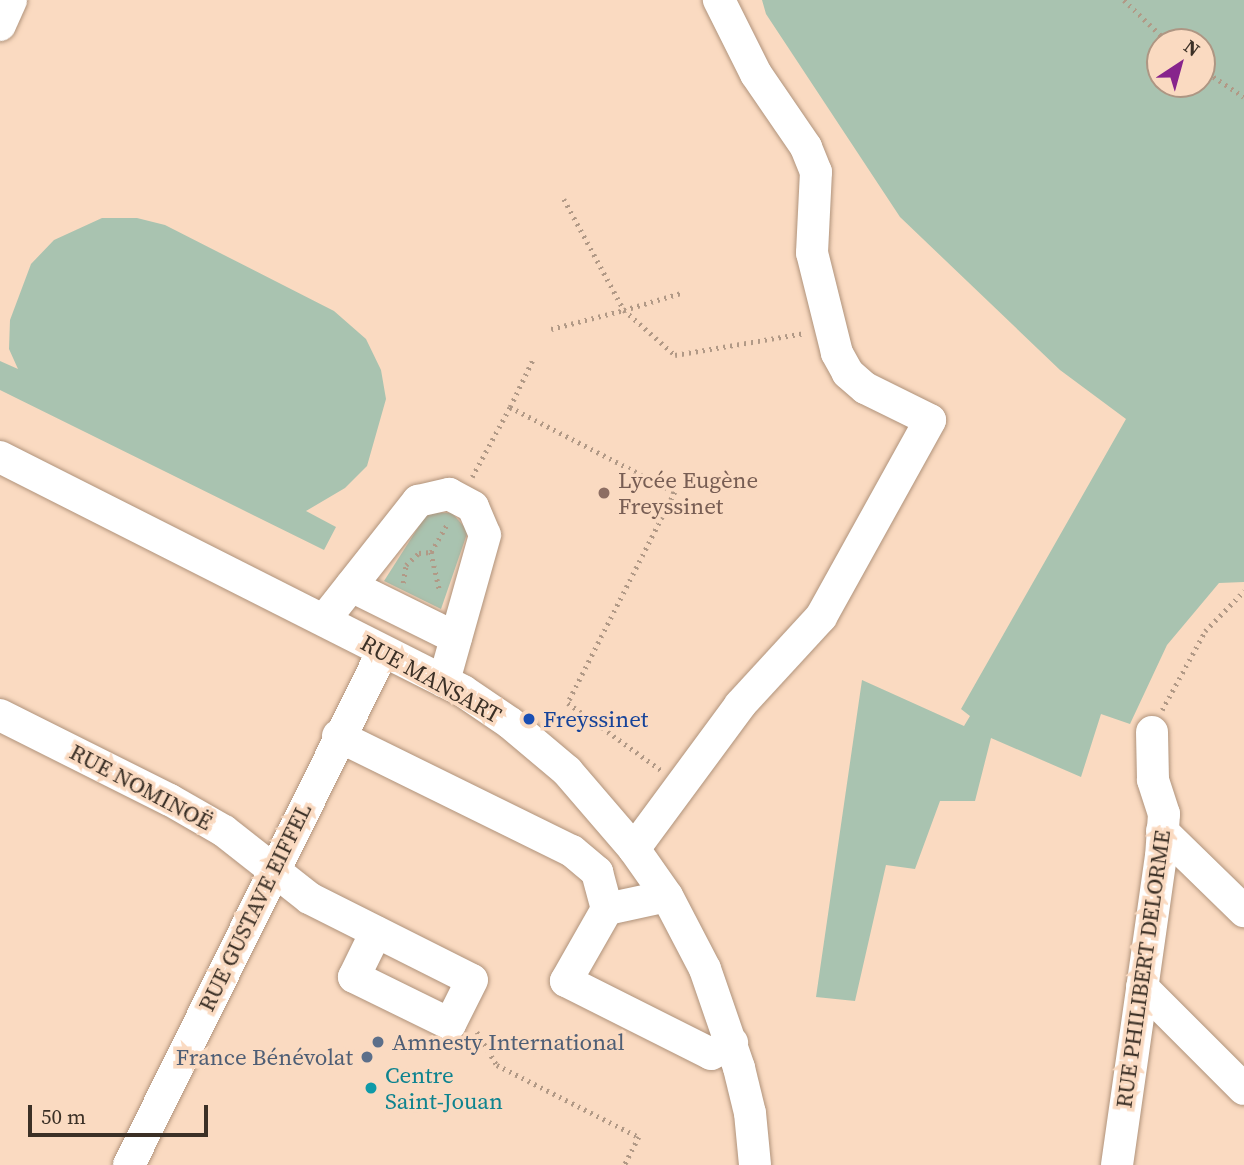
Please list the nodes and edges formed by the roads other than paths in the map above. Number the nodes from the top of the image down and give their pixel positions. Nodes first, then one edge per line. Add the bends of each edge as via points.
1 (11, 0) edge
2 (719, 0) edge
3 (0, 26) edge
4 (0, 457) edge
5 (362, 591) junction
6 (324, 620) junction
7 (442, 631) junction
8 (383, 651) junction
9 (443, 681) junction
10 (0, 715) edge
11 (1152, 732) road end
12 (338, 736) junction
13 (1162, 831) junction
14 (634, 849) junction
15 (273, 872) junction
16 (667, 897) junction
17 (607, 909) junction
18 (1244, 911) edge
19 (376, 932) junction
20 (1142, 987) junction
21 (732, 1043) junction
22 (1244, 1089) edge
23 (129, 1165) edge
24 (755, 1165) edge
25 (1117, 1165) edge

1 - 3 street
2 - 14 street via 756,74 806,147 816,172 812,253 831,329 848,373 865,388 930,420 821,617 740,705
4 - 6 street, RUE MANSART
5 - 6 street
5 - 7 street
5 - 7 street via 418,501 449,495 473,507 485,536
6 - 8 street, RUE MANSART
7 - 9 street
8 - 9 street, RUE MANSART
8 - 12 street, RUE GUSTAVE EIFFEL
9 - 14 street, RUE MANSART via 510,723 567,771
10 - 15 street, RUE NOMINOË via 225,831
11 - 13 street, RUE PHILIBERT DELORME via 1153,780 1164,814
12 - 15 street, RUE GUSTAVE EIFFEL
12 - 17 street via 572,851 597,872
13 - 18 street
13 - 20 street, RUE PHILIBERT DELORME
14 - 16 street, RUE MANSART
15 - 19 street, RUE NOMINOË via 309,898
15 - 23 street, RUE GUSTAVE EIFFEL
16 - 17 street
16 - 21 street, RUE MANSART via 705,969
17 - 21 street via 566,981 711,1054
19 - 19 street, RUE NOMINOË via 354,977 450,1024 472,980
20 - 22 street
20 - 25 street, RUE PHILIBERT DELORME
21 - 24 street, RUE MANSART via 750,1113

